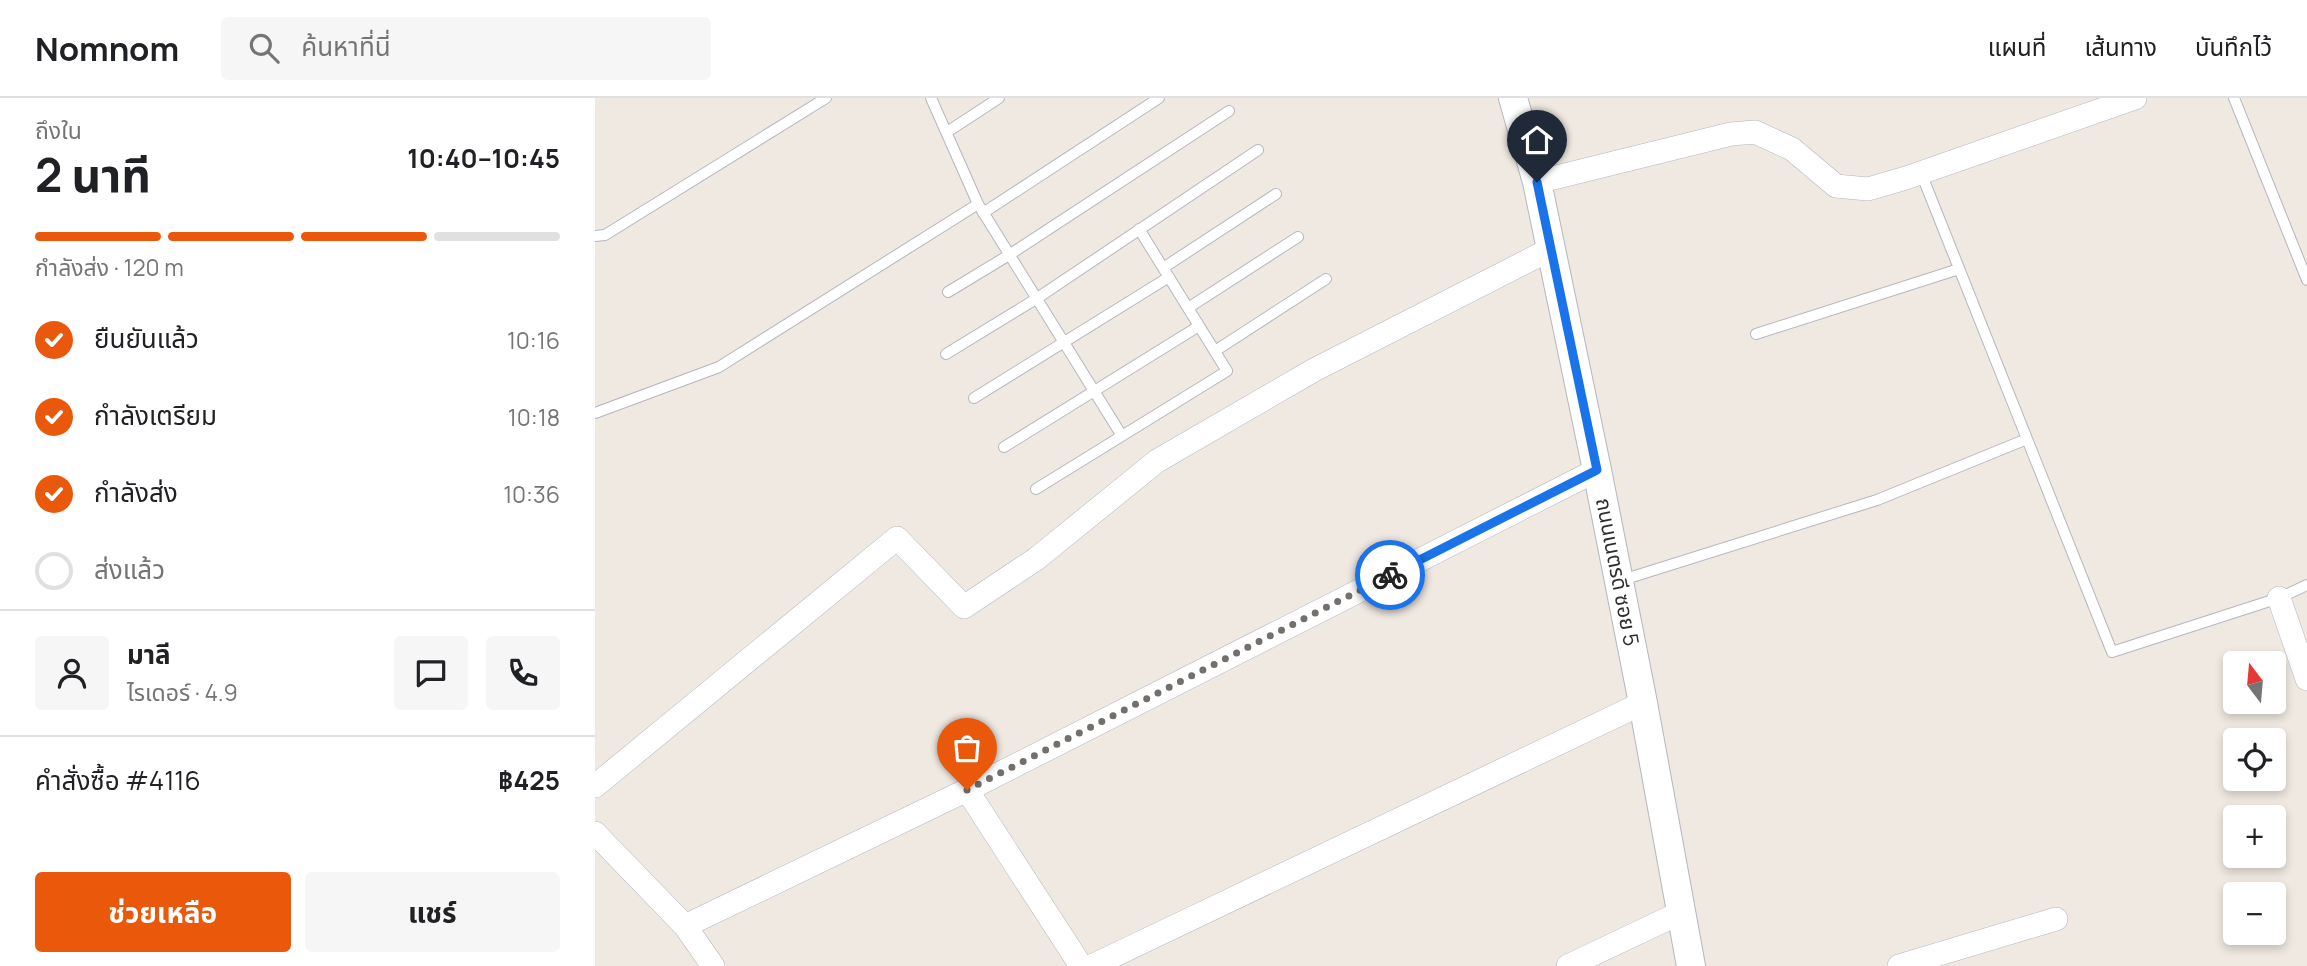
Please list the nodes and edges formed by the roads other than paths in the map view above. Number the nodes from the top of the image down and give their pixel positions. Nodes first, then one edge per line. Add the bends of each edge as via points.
1 (826, 98) edge
2 (931, 98) edge
3 (999, 98) edge
4 (1159, 98) edge
5 (1513, 98) edge
6 (2135, 98) edge
7 (2234, 98) edge
8 (1229, 111) dead end
9 (947, 132) junction
10 (1258, 149) dead end
11 (1921, 173) junction
12 (1537, 182) junction
13 (1276, 194) dead end
14 (980, 209) junction
15 (1139, 229) junction
16 (595, 236) edge
17 (1298, 237) dead end
18 (1551, 249) junction
19 (1009, 255) junction
20 (1959, 269) junction
21 (1166, 272) junction
22 (1326, 279) dead end
23 (2307, 280) edge
24 (948, 292) dead end
25 (1036, 299) junction
26 (1188, 308) junction
27 (1199, 326) junction
28 (1756, 334) dead end
29 (1063, 342) junction
30 (1215, 351) junction
31 (947, 354) dead end
32 (1094, 391) junction
33 (974, 398) dead end
34 (595, 413) edge
35 (1122, 436) junction
36 (2027, 439) junction
37 (1004, 447) dead end
38 (1597, 470) junction
39 (1036, 489) dead end
40 (1619, 581) junction
41 (2307, 585) edge
42 (2279, 598) junction
43 (2307, 679) edge
44 (1643, 703) junction
45 (595, 786) edge
46 (967, 790) junction
47 (595, 833) edge
48 (1682, 912) junction
49 (2056, 919) dead end
50 (685, 926) junction
51 (710, 965) edge
52 (1081, 966) edge
53 (1092, 966) edge
54 (1568, 966) edge
55 (1691, 966) edge
56 (1899, 966) edge

1 - 16 lane via 605,235
2 - 9 lane
3 - 9 lane
4 - 14 lane
5 - 12 street, ถนนเนตรดี ซอย 5
6 - 11 street
7 - 23 lane
8 - 19 lane
9 - 14 lane
10 - 15 lane
11 - 12 street via 1868,189 1836,186 1792,149 1755,132
11 - 20 lane
12 - 18 street, ถนนเนตรดี ซอย 5
13 - 21 lane
14 - 19 lane
14 - 34 lane via 719,367
15 - 21 lane
15 - 25 lane
17 - 26 lane
18 - 38 street, ถนนเนตรดี ซอย 5
18 - 45 street via 1314,370 1157,461 1036,559 964,607 897,538
19 - 24 lane
19 - 25 lane
20 - 28 lane
20 - 36 lane
21 - 26 lane
21 - 29 lane
22 - 30 lane
25 - 29 lane
25 - 31 lane
26 - 27 lane
27 - 30 lane
27 - 32 lane
29 - 32 lane
29 - 33 lane
30 - 35 lane via 1227,371
32 - 35 lane
32 - 37 lane
35 - 39 lane
36 - 40 lane via 1877,500
36 - 42 lane via 2112,652
38 - 40 street, ถนนเนตรดี ซอย 5
38 - 46 street
40 - 44 street, ถนนเนตรดี ซอย 5
41 - 42 lane
42 - 43 street
44 - 48 street, ถนนเนตรดี ซอย 5
44 - 53 street
46 - 50 street
46 - 52 street
47 - 50 street
48 - 54 street
48 - 55 street, ถนนเนตรดี ซอย 5
49 - 56 street
50 - 51 street

